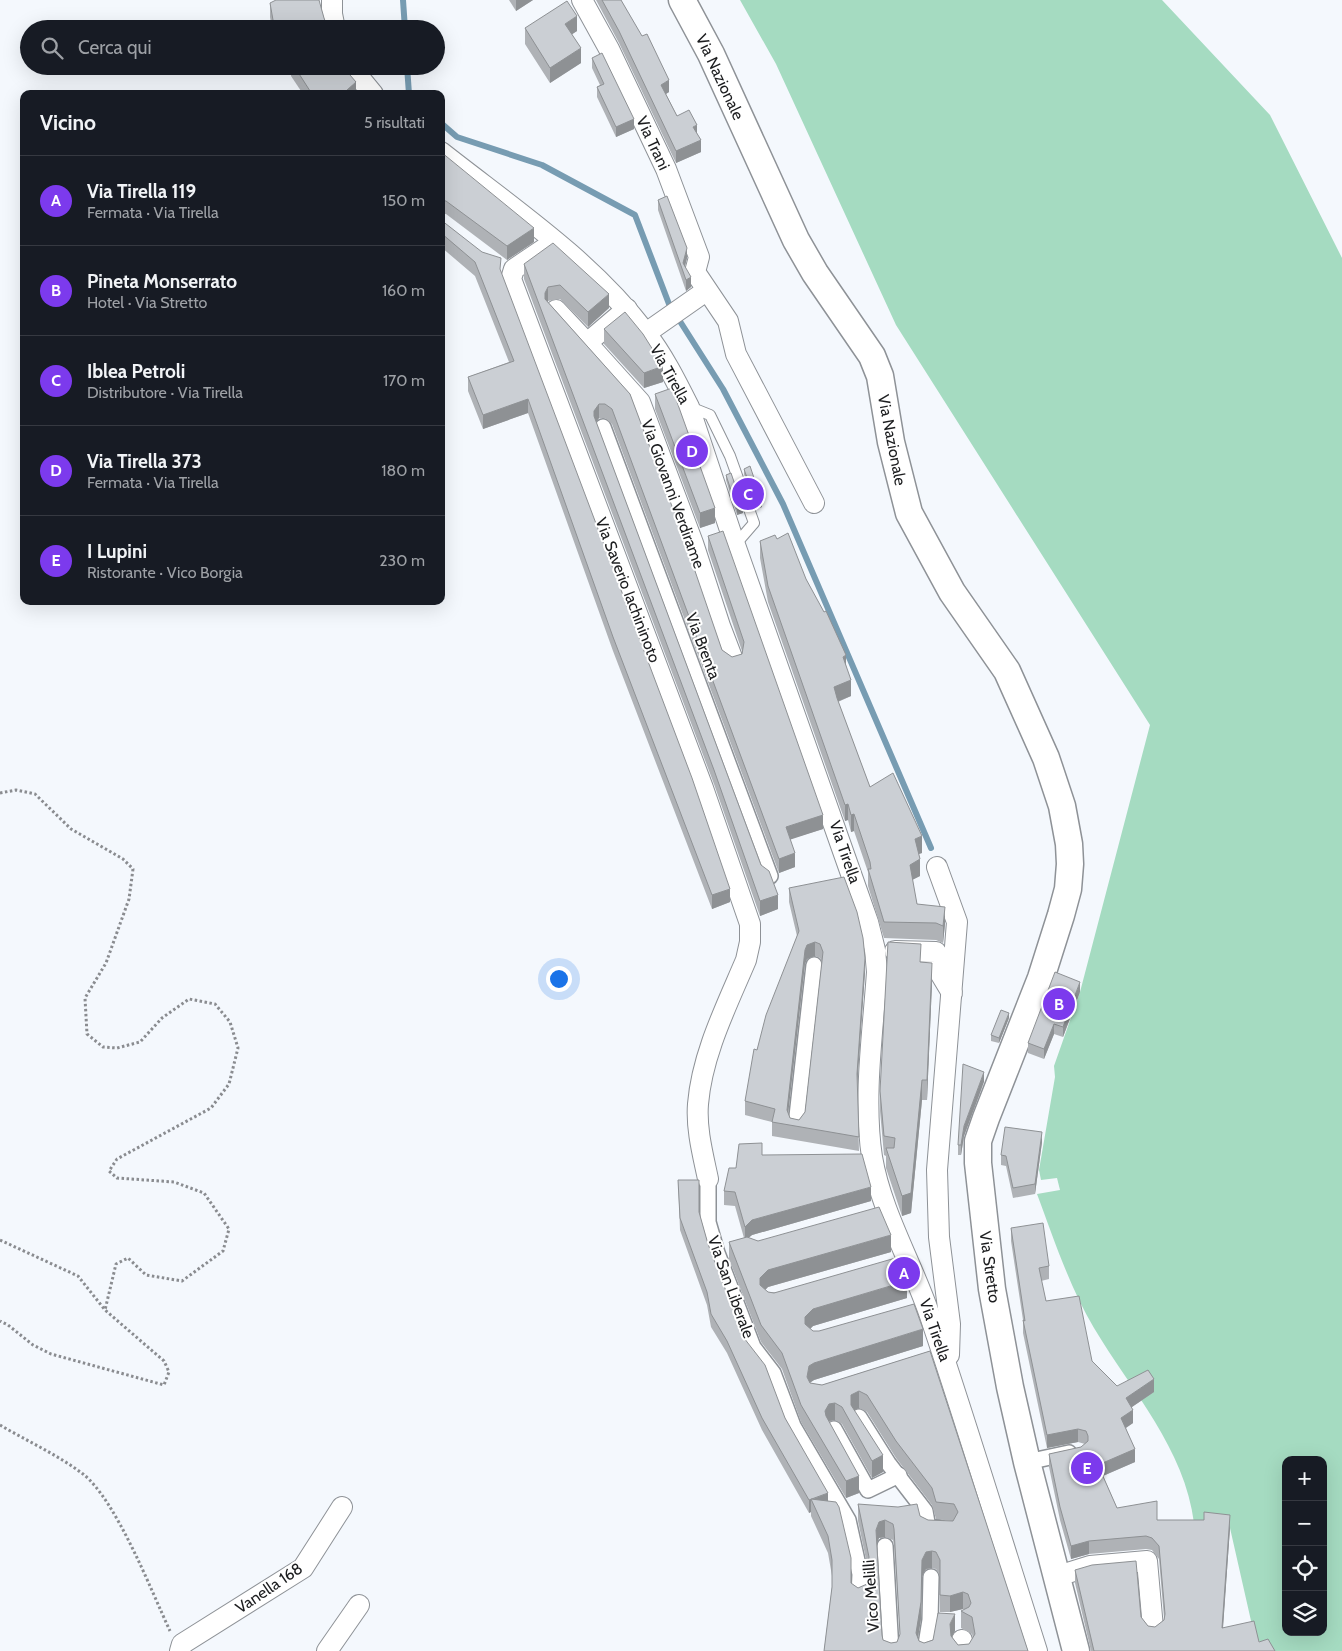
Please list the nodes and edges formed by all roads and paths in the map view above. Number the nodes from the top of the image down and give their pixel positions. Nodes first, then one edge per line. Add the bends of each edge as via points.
1 (332, 0) edge
2 (582, 0) edge
3 (682, 0) edge
4 (333, 20) edge
5 (357, 75) edge
6 (370, 90) edge
7 (445, 155) edge
8 (554, 242) junction
9 (706, 291) junction
10 (626, 309) junction
11 (556, 310) edge
12 (654, 327) junction
13 (587, 343) junction
14 (660, 395) junction
15 (603, 427) dead end
16 (814, 503) dead end
17 (732, 537) junction
18 (693, 543) junction
19 (733, 660) edge
20 (0, 793) edge
21 (937, 867) dead end
22 (770, 876) edge
23 (1068, 889) joint
24 (875, 950) junction
25 (746, 960) joint
26 (814, 965) dead end
27 (952, 993) junction
28 (796, 1125) edge
29 (708, 1179) joint
30 (0, 1240) edge
31 (105, 1310) junction
32 (0, 1322) edge
33 (949, 1372) junction
34 (859, 1417) edge
35 (0, 1425) edge
36 (834, 1429) edge
37 (1079, 1452) edge
38 (1027, 1462) junction
39 (899, 1475) junction
40 (342, 1507) dead end
41 (949, 1529) edge
42 (885, 1546) dead end
43 (1058, 1576) junction
44 (931, 1577) dead end
45 (859, 1596) edge
46 (359, 1605) dead end
47 (1153, 1628) edge
48 (175, 1646) edge
49 (892, 1647) edge
50 (327, 1651) edge
51 (925, 1651) edge
52 (1037, 1651) edge
53 (1076, 1651) edge

1 - 4 street
2 - 9 street, Via Trani via 666,169 699,257 695,272
3 - 23 street, Via Nazionale via 796,240 872,356 880,376 895,460 909,513 952,592 1007,671 1046,758 1062,806 1069,844
5 - 6 street
7 - 8 street, Via Tirella
8 - 10 street, Via Tirella via 598,279
8 - 25 street, Via Saverio Iachininoto via 514,269 512,279 743,899 750,924
9 - 12 street
9 - 16 street, Via Trani via 728,320 736,354
10 - 12 street, Via Tirella
10 - 13 street
11 - 13 street, Via Giovanni Verdirame
12 - 14 street, Via Tirella
13 - 14 street, Via Giovanni Verdirame
14 - 17 street, Via Tirella via 689,407
14 - 18 street, Via Giovanni Verdirame
15 - 22 street, Via Brenta
17 - 18 street
17 - 24 street, Via Tirella via 853,873
18 - 19 street, Via Giovanni Verdirame
20 - 31 path via 16,790 35,794 71,829 124,859 134,869 129,899 106,963 85,998 87,1034 103,1048 140,1042 162,1018 189,999 215,1004 230,1022 238,1048 229,1084 211,1108 117,1159 109,1171 117,1178 174,1182 204,1193 229,1228 223,1251 182,1282 146,1275 128,1258 116,1264
21 - 27 street via 957,922
23 - 38 street, Via Stretto via 1041,978 978,1141 980,1193 992,1290
24 - 27 street via 936,952 937,968
24 - 33 street, Via Tirella via 877,972 869,1120 878,1212 934,1355
25 - 29 street, Via San Liberale via 706,1061 698,1104 701,1150
26 - 28 street
27 - 33 street via 937,1170 939,1236 950,1324
29 - 45 street, Via San Liberale via 708,1222 717,1253 753,1347 773,1373 793,1426 848,1520 860,1574
30 - 31 path via 78,1276
31 - 32 path via 164,1361 168,1372 164,1385 51,1354
33 - 52 street, Via Tirella
34 - 39 street
35 - 48 path via 84,1474 102,1494 127,1540
36 - 39 street via 868,1490
37 - 38 street
38 - 43 street, Via Stretto
39 - 41 street via 925,1511 928,1528
40 - 48 street, Vanella 168 via 303,1568
42 - 49 street, Vico Melilli
43 - 47 street via 1090,1566 1147,1561
43 - 53 street, Via Stretto
44 - 51 street via 937,1621
46 - 50 street

